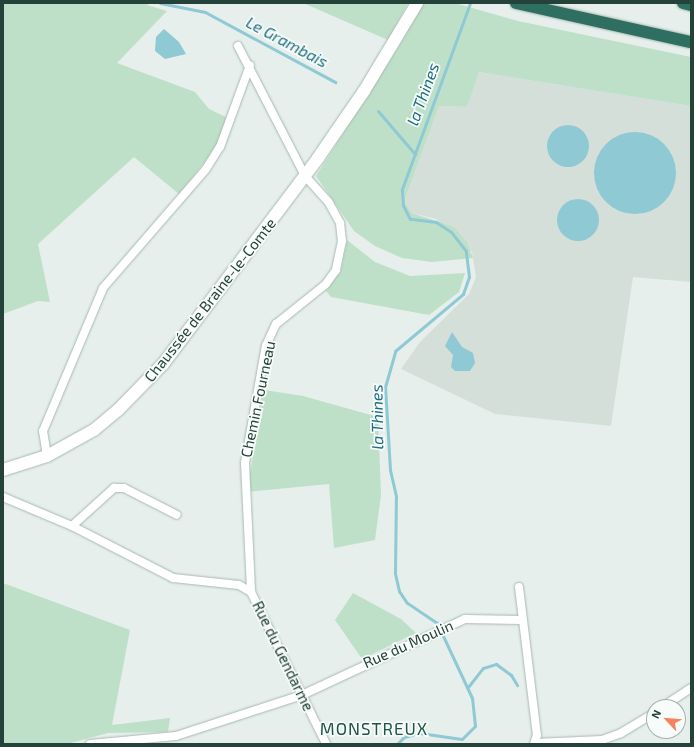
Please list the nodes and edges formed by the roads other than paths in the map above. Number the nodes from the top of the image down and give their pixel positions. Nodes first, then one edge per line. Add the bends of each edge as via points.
1 (417, 3) edge
2 (682, 3) edge
3 (521, 4) edge
4 (691, 5) edge
5 (691, 42) edge
6 (238, 46) dead end
7 (250, 65) junction
8 (305, 176) junction
9 (47, 456) junction
10 (3, 470) edge
11 (3, 497) edge
12 (177, 515) dead end
13 (72, 526) junction
14 (519, 587) dead end
15 (251, 592) junction
16 (520, 620) junction
17 (691, 688) edge
18 (302, 695) junction
19 (674, 699) edge
20 (646, 718) edge
21 (90, 744) edge
22 (326, 744) edge
23 (534, 744) edge

1 - 8 main road, Chaussée de Braine-le-Comte via 364,91
2 - 4 highway
3 - 5 highway
6 - 7 street
7 - 8 street
7 - 9 street via 220,147 210,163 103,288 43,431
8 - 9 main road, Chaussée de Braine-le-Comte via 189,331 138,391 94,430
8 - 15 street, Chemin Fourneau via 329,203 340,222 342,241 336,270 312,298 276,324 266,345 245,464
9 - 10 main road, Chaussée de Braine-le-Comte
11 - 13 street, Rue du Gendarme
12 - 13 street via 124,488 114,488
13 - 15 street, Rue du Gendarme via 173,578 239,585
14 - 16 street
15 - 18 street, Rue du Gendarme
16 - 18 street, Rue du Moulin via 476,618 440,629
16 - 23 street via 537,735
17 - 19 street
18 - 21 street, Rue du Moulin via 176,736
18 - 22 street, Rue du Gendarme
20 - 23 street via 621,733 602,740

